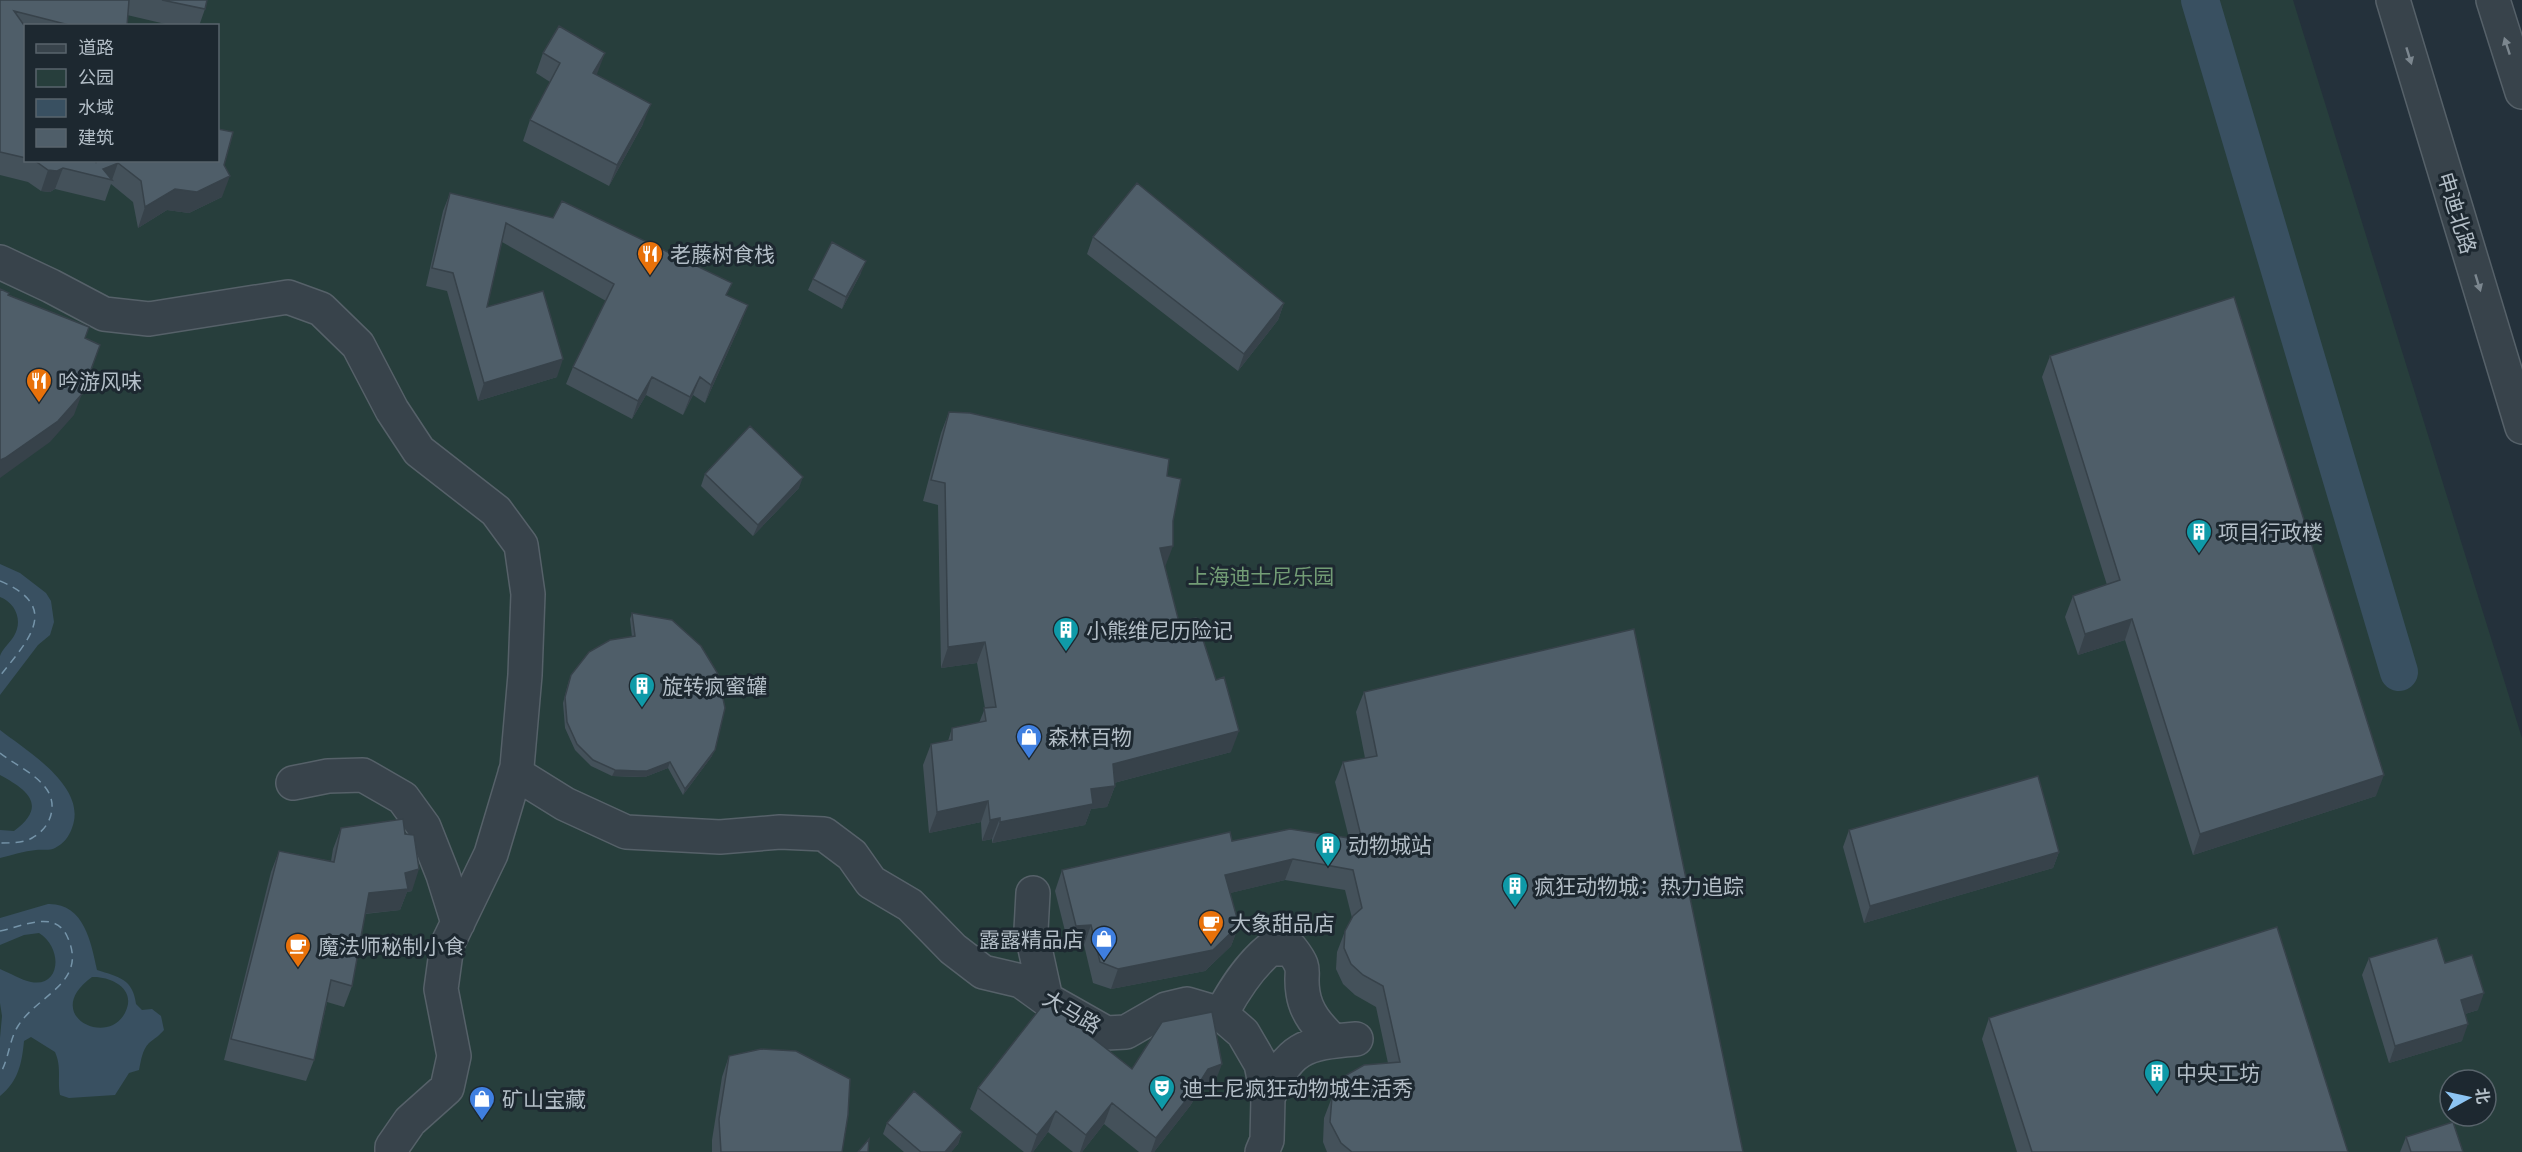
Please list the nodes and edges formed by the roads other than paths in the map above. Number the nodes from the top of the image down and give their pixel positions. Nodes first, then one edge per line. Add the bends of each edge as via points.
1 (2392, 0) edge
2 (2493, 0) edge
3 (2522, 92) edge
4 (0, 262) edge
5 (2522, 427) edge
6 (515, 773) junction
7 (293, 783) dead end
8 (1032, 893) dead end
9 (458, 923) junction
10 (1046, 999) junction
11 (1221, 1014) junction
12 (1268, 1098) junction
13 (392, 1152) edge
14 (1262, 1152) edge

1 -> 5 street, 申迪北路
3 -> 2 street
4 - 6 street via 104,314 149,319 288,297 321,309 358,345 392,411 419,451 496,511 521,545 528,594
6 - 9 street via 491,854
6 - 10 street, 大马路 via 565,804 626,832 720,837 780,832 824,834 852,855 871,882 910,905 953,949 983,972 1021,981
7 - 9 street via 328,776 363,776 403,798 424,827
8 - 10 street via 1031,930
9 - 13 street via 447,945 441,989 454,1056 447,1088 410,1121
10 - 11 street, 大马路 via 1106,1033 1126,1032 1166,1009 1187,1004
11 - 12 street, 大马路 via 1243,1033 1261,1064
11 - 12 street via 1258,958 1270,949 1291,949 1302,964 1303,993 1312,1020 1344,1040 1312,1045 1293,1054 1278,1072
12 - 14 street, 大马路 via 1267,1140

